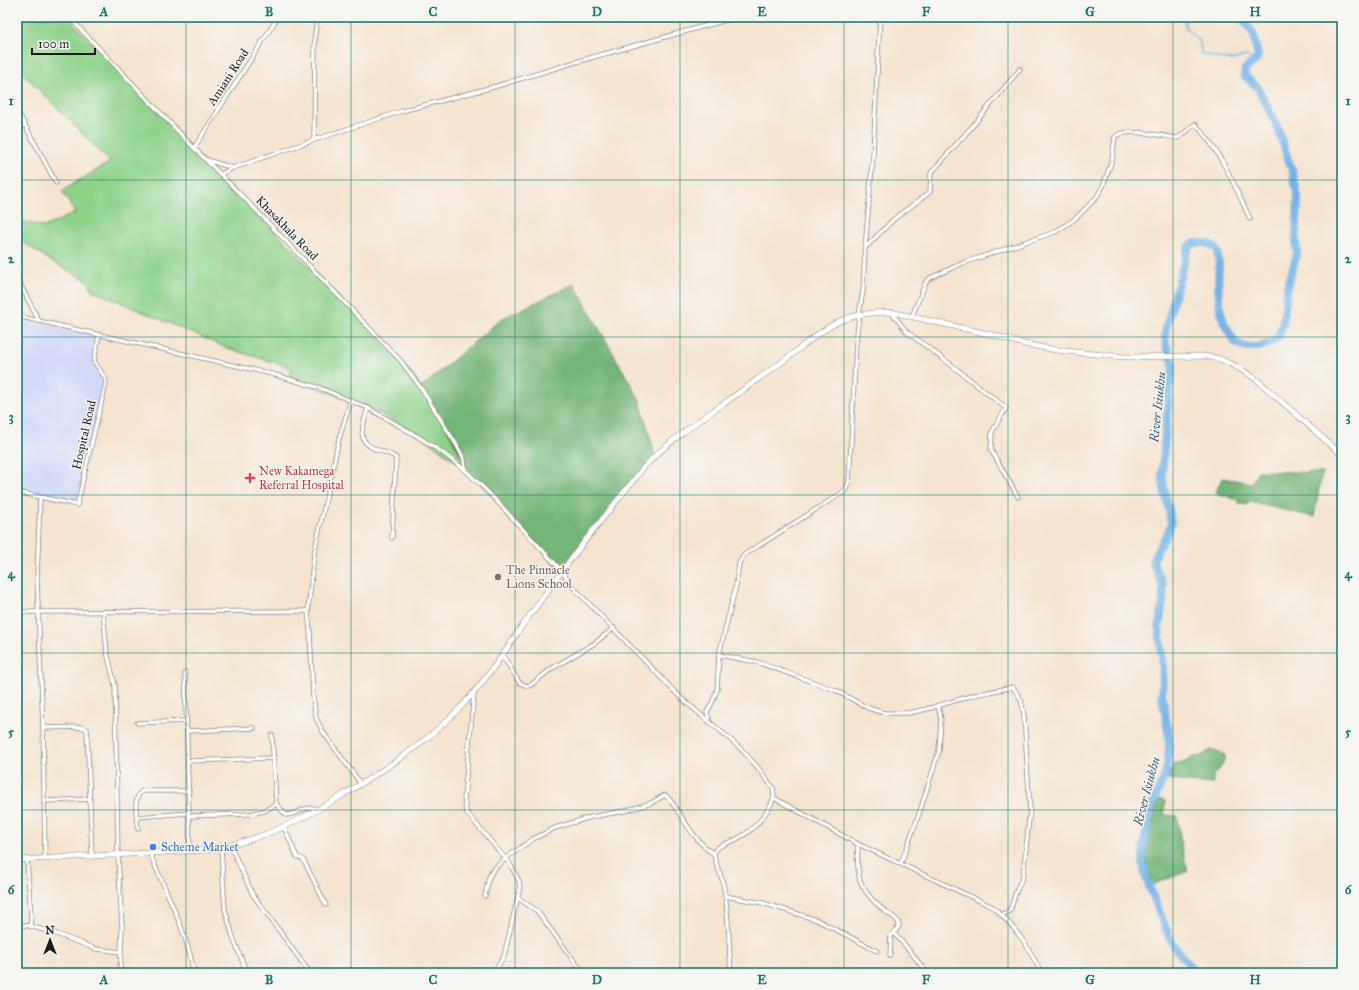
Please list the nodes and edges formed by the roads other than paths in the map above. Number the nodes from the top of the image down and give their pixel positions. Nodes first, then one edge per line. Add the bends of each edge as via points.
1 (69, 17) edge
2 (278, 17) edge
3 (320, 17) edge
4 (737, 17) edge
5 (880, 17) edge
6 (1020, 70) dead end
7 (17, 111) edge
8 (25, 125) junction
9 (17, 129) edge
10 (314, 140) junction
11 (194, 148) junction
12 (206, 160) junction
13 (233, 168) junction
14 (221, 174) junction
15 (56, 182) dead end
16 (1250, 219) dead end
17 (865, 249) junction
18 (17, 278) edge
19 (891, 312) junction
20 (859, 315) junction
21 (17, 316) edge
22 (912, 316) junction
23 (39, 321) junction
24 (100, 335) junction
25 (351, 400) junction
26 (368, 408) junction
27 (1342, 456) edge
28 (465, 470) junction
29 (17, 492) edge
30 (1018, 496) dead end
31 (40, 497) junction
32 (392, 538) dead end
33 (562, 571) junction
34 (308, 611) junction
35 (17, 612) edge
36 (103, 612) junction
37 (38, 613) junction
38 (614, 628) junction
39 (719, 655) junction
40 (503, 656) junction
41 (185, 672) dead end
42 (474, 693) junction
43 (938, 706) junction
44 (708, 720) junction
45 (187, 722) junction
46 (137, 723) dead end
47 (43, 728) junction
48 (254, 728) dead end
49 (187, 731) junction
50 (272, 735) dead end
51 (274, 758) junction
52 (188, 761) junction
53 (361, 784) junction
54 (188, 791) junction
55 (774, 798) junction
56 (90, 799) junction
57 (45, 801) junction
58 (276, 804) junction
59 (320, 809) junction
60 (188, 814) junction
61 (137, 816) junction
62 (284, 827) junction
63 (138, 829) dead end
64 (858, 844) junction
65 (231, 847) junction
66 (221, 848) junction
67 (190, 851) junction
68 (150, 854) junction
69 (714, 854) junction
70 (118, 856) junction
71 (92, 857) junction
72 (45, 858) junction
73 (506, 858) junction
74 (17, 860) edge
75 (27, 860) junction
76 (901, 863) junction
77 (485, 896) dead end
78 (725, 896) junction
79 (518, 898) junction
80 (326, 905) dead end
81 (1002, 915) junction
82 (17, 925) edge
83 (30, 926) junction
84 (894, 933) junction
85 (877, 951) dead end
86 (121, 952) junction
87 (890, 956) dead end
88 (120, 973) edge
89 (194, 973) edge
90 (247, 973) edge
91 (310, 973) edge
92 (494, 973) edge
93 (582, 973) edge
94 (731, 973) edge
95 (927, 973) edge
96 (1041, 973) edge

1 - 11 street, Khasakhala Road
2 - 11 street, Amiani Road
3 - 10 street via 315,33
4 - 10 street via 402,111
5 - 17 street
6 - 17 street via 931,173 930,192 894,219
7 - 8 street
8 - 9 street
8 - 15 street
10 - 13 street
11 - 12 street, Khasakhala Road
12 - 13 street
12 - 14 street, Khasakhala Road
13 - 14 street
14 - 28 street, Khasakhala Road via 400,360 456,444 464,459
16 - 22 street via 1222,162 1196,124 1177,138 1122,132 1115,137 1112,160 1104,186 1075,219 1055,232 963,263 930,278
17 - 20 street
18 - 23 street
19 - 20 main road
19 - 22 main road
19 - 30 street via 907,332 1006,408 992,432 991,450
20 - 33 main road via 841,321 816,336 655,455
20 - 39 street via 849,486 740,560
21 - 23 street
22 - 27 main road via 1056,350 1124,357 1204,356 1220,359 1256,379
23 - 24 street
24 - 25 street via 272,374
24 - 31 street, Hospital Road via 94,361 106,383 77,505
25 - 26 street
25 - 34 street via 339,439 314,554
26 - 28 street via 443,452
26 - 32 street via 362,436 364,442 396,458
28 - 33 street via 490,493
29 - 31 street
31 - 37 street
33 - 38 street via 571,585
33 - 40 main road
34 - 36 street
34 - 53 street via 316,718 323,732
35 - 37 street
36 - 37 street
36 - 70 street via 107,652 115,685
37 - 47 street
38 - 40 street via 531,685 519,682
38 - 44 street via 678,695
39 - 43 street via 757,662 834,690 868,708 884,713 908,713
39 - 44 street via 717,690 707,712
40 - 42 main road
41 - 45 street
42 - 53 main road via 443,725 413,750
42 - 73 street via 464,798 466,812
43 - 76 street via 941,719 939,751
43 - 81 street via 1013,686 1020,700 1026,736 1030,810 1023,876 1011,908
44 - 55 street via 740,747 757,766 772,787
45 - 46 street
45 - 49 street
47 - 56 street via 87,729
47 - 57 street
48 - 49 street
49 - 52 street
50 - 51 street
51 - 52 street
51 - 58 street
52 - 54 street
53 - 59 main road
54 - 60 street
54 - 61 street via 142,791 138,794
55 - 64 street
55 - 69 street via 758,824 721,846
56 - 57 street
56 - 71 street
57 - 72 street
58 - 59 street via 286,815 309,808
58 - 60 street via 264,811 250,814
59 - 62 main road
60 - 61 street
60 - 67 street
61 - 63 street
62 - 65 main road
62 - 80 street via 297,857 303,859
64 - 76 street
64 - 84 street via 858,874 861,887 870,898 898,921 899,926
65 - 66 main road
65 - 91 street via 253,895
66 - 67 main road
66 - 90 street via 225,910
67 - 68 main road
68 - 70 main road
68 - 89 street via 192,958
69 - 73 street via 693,836 665,795 642,806 555,828 533,839
69 - 78 street
70 - 71 main road
70 - 86 street
71 - 72 main road
72 - 75 main road
73 - 77 street via 489,877
73 - 79 street via 515,871 520,888
74 - 75 main road
75 - 83 street
76 - 81 street via 993,907
78 - 85 street via 763,903 817,920
78 - 94 street
79 - 92 street via 504,956
79 - 93 street via 537,911
81 - 96 street via 1031,952
82 - 83 street
83 - 86 street via 96,949
84 - 87 street via 891,935
84 - 95 street
86 - 88 street

